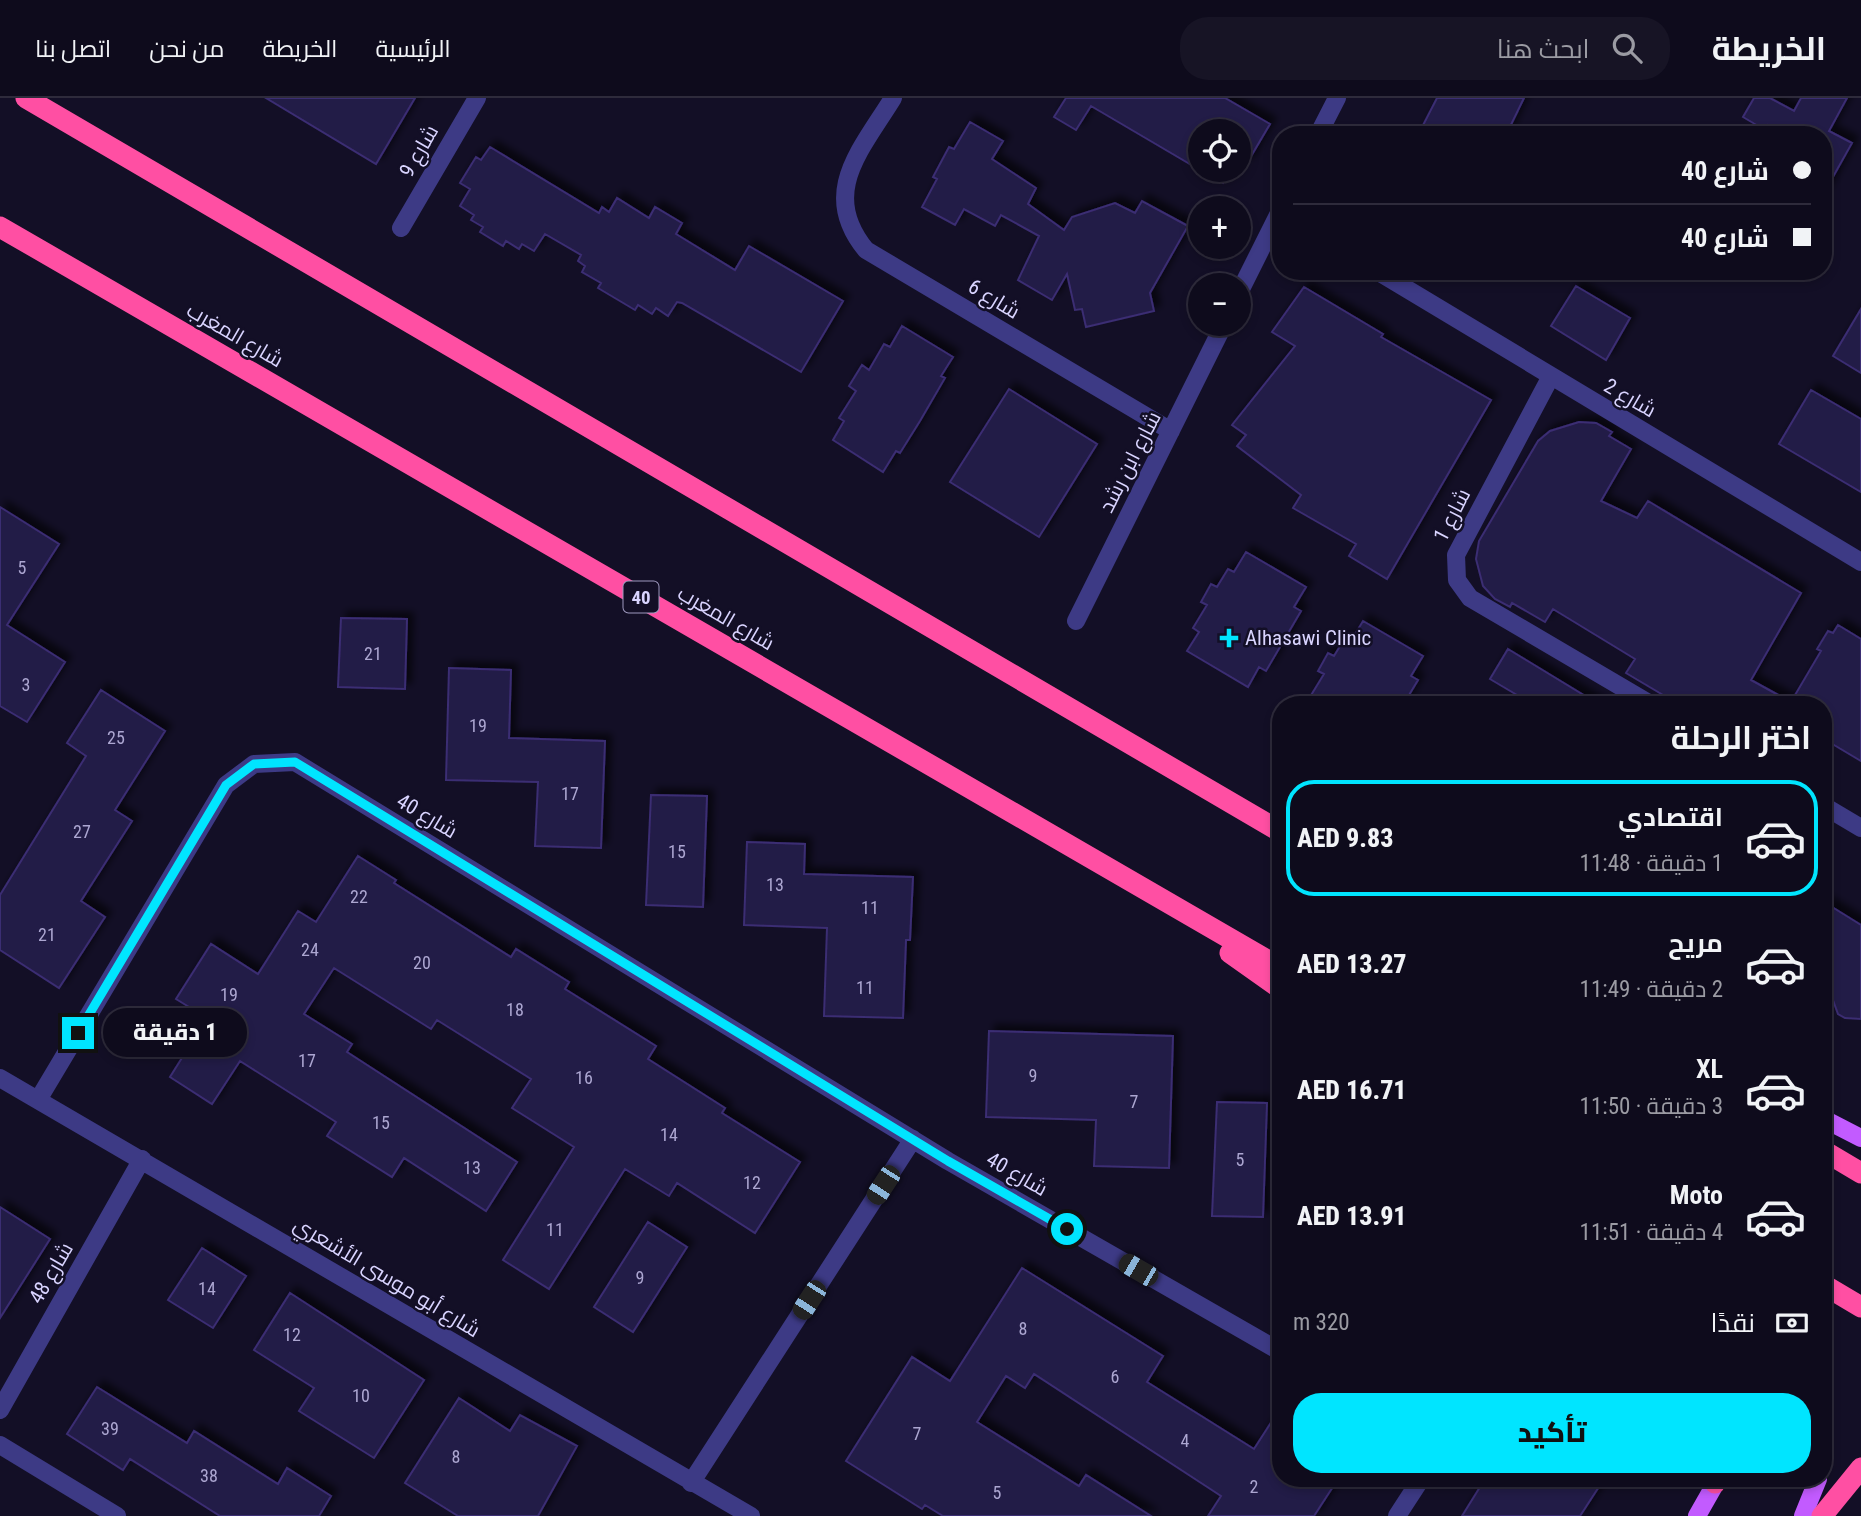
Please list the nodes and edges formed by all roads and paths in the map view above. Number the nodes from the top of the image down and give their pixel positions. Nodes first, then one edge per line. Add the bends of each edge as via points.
1 (26, 98) edge
2 (477, 98) edge
3 (893, 98) edge
4 (1332, 100) edge
5 (1322, 126) edge
6 (0, 227) edge
7 (401, 228) dead end
8 (1272, 229) edge
9 (1249, 273) edge
10 (1392, 280) edge
11 (1218, 336) edge
12 (1550, 378) junction
13 (1171, 431) junction
14 (1861, 562) edge
15 (1076, 621) dead end
16 (1637, 696) edge
17 (1832, 811) edge
18 (1272, 827) edge
19 (1861, 828) edge
20 (1138, 885) junction
21 (1272, 963) edge
22 (1272, 982) edge
23 (0, 1078) edge
24 (38, 1100) junction
25 (1832, 1123) edge
26 (1861, 1138) edge
27 (913, 1139) junction
28 (1832, 1156) edge
29 (142, 1159) junction
30 (1861, 1173) edge
31 (1832, 1290) edge
32 (1861, 1307) edge
33 (1272, 1347) edge
34 (0, 1410) edge
35 (0, 1446) edge
36 (1861, 1468) edge
37 (691, 1483) junction
38 (1416, 1487) edge
39 (1712, 1487) edge
40 (1815, 1487) edge
41 (117, 1516) edge
42 (751, 1516) edge
43 (1397, 1516) edge
44 (1698, 1516) edge
45 (1803, 1516) edge
46 (1822, 1516) edge

1 - 18 highway
2 - 7 street, شارع 9
3 - 13 street, شارع 6 via 848,173 842,201 850,230 866,250
4 - 5 street
6 - 20 highway, شارع المغرب / 40
8 - 9 street
10 - 12 street, شارع 2
11 - 13 street, شارع ابن رشد
12 - 14 street, شارع 2
12 - 16 street, شارع 1 via 1456,555 1457,580 1470,598
13 - 15 street, شارع ابن رشد
17 - 19 street
20 - 21 highway, شارع المغرب / 40
20 - 22 highway
23 - 24 street, شارع أبو موسى الأشعري
24 - 27 street, شارع 40 via 226,785 254,764 295,762
24 - 29 street, شارع أبو موسى الأشعري
25 - 26 main road
27 - 33 street, شارع 40
27 - 37 street
28 - 30 highway
29 - 34 street, شارع 48
29 - 37 street, شارع أبو موسى الأشعري
31 - 32 highway
35 - 41 street
36 - 46 highway
37 - 42 street, شارع أبو موسى الأشعري
38 - 43 street
39 - 44 main road
40 - 45 main road

